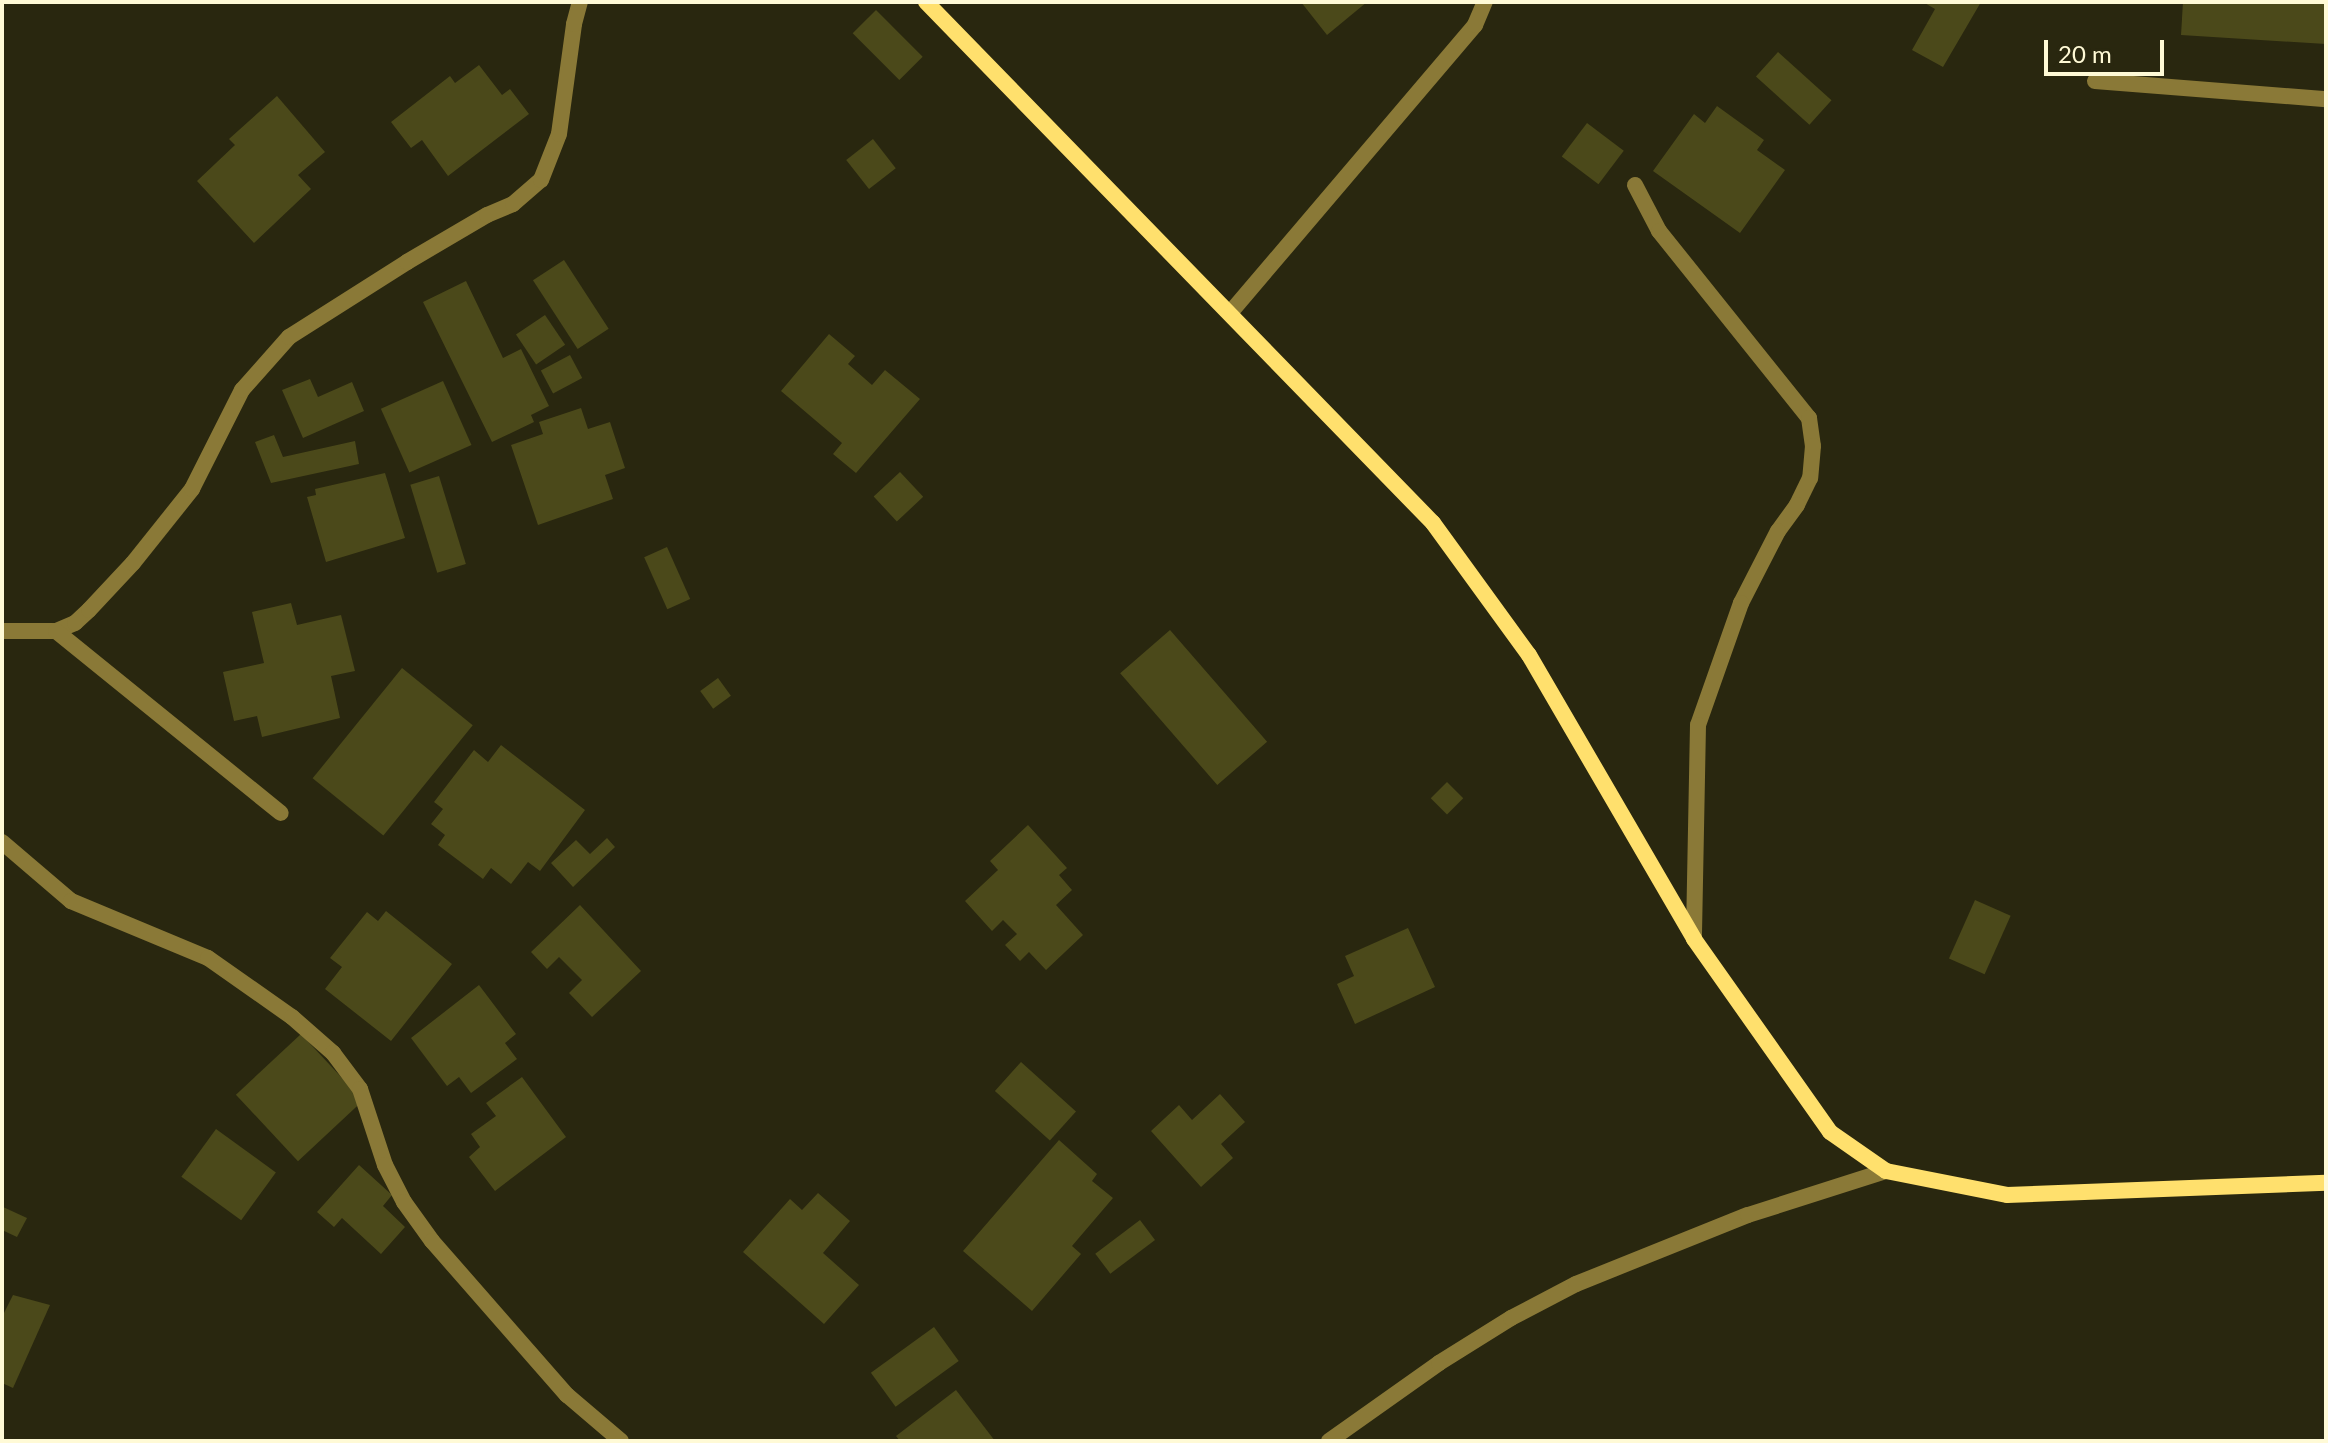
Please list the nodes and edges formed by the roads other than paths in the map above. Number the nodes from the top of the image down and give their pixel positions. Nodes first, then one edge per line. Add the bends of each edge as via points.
1 (580, 2) edge
2 (926, 2) edge
3 (1485, 2) edge
4 (2095, 81) dead end
5 (2326, 99) edge
6 (1635, 185) dead end
7 (1230, 313) junction
8 (2, 631) edge
9 (56, 631) junction
10 (281, 813) dead end
11 (2, 842) edge
12 (1694, 939) junction
13 (1886, 1171) junction
14 (2326, 1183) edge
15 (621, 1441) edge
16 (1329, 1441) edge

1 - 9 street via 559,134 541,180 513,204 420,254 289,337 242,390 183,501 89,610
2 - 7 street
3 - 7 street via 1475,25
4 - 5 street
6 - 12 street via 1659,231 1809,418 1813,446 1810,478 1741,603 1698,725
7 - 12 street via 1433,523 1529,655
8 - 9 street
9 - 10 street
11 - 15 street via 71,901 208,958 333,1053 360,1089 385,1165 432,1241 567,1395
12 - 13 street via 1830,1132
13 - 14 street via 2007,1195
13 - 16 street via 1748,1215 1576,1284 1439,1363

